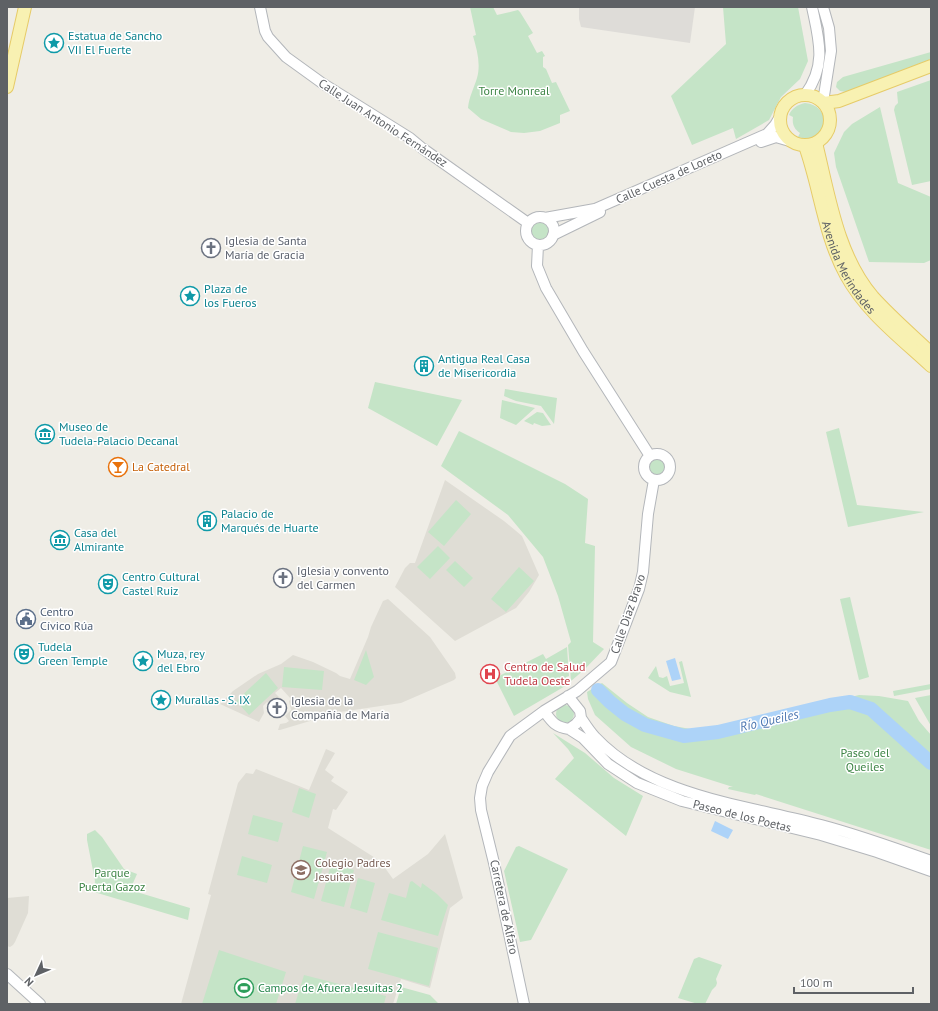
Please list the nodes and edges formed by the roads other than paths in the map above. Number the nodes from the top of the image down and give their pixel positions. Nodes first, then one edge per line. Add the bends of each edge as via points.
1 (25, 7) edge
2 (260, 7) edge
3 (812, 7) edge
4 (823, 7) edge
5 (931, 66) edge
6 (931, 70) edge
7 (7, 88) edge
8 (805, 95) junction
9 (824, 103) junction
10 (781, 115) junction
11 (831, 119) junction
12 (792, 142) junction
13 (810, 144) junction
14 (545, 218) junction
15 (528, 223) junction
16 (553, 235) junction
17 (538, 245) junction
18 (931, 353) edge
19 (931, 366) edge
20 (650, 456) junction
21 (654, 480) junction
22 (568, 696) junction
23 (544, 710) junction
24 (581, 718) junction
25 (569, 729) junction
26 (481, 810) joint
27 (931, 861) edge
28 (931, 871) edge
29 (9, 979) edge
30 (40, 1004) edge
31 (524, 1004) edge

1 - 7 main road
2 - 15 street, Calle Juan Antonio Fernández via 268,37 286,57 322,83 410,138
3 - 8 street via 820,51 815,80
4 - 9 street via 831,51
5 - 9 main road via 839,101
6 - 11 main road via 848,105 837,111
8 - 9 main road via 815,97
8 - 10 main road via 789,101
9 - 11 main road
10 - 12 main road via 782,131
10 - 14 street, Calle Cuesta de Loreto via 767,134 595,209
11 - 13 main road via 830,127 822,139
12 - 13 main road
12 - 16 street, Calle Cuesta de Loreto via 776,137 764,141 599,212
13 - 18 main road, Avenida Merindades via 840,236 859,276 873,297
13 - 19 main road, Avenida Merindades via 810,160 827,229 846,275 873,312
14 - 15 street via 536,218
14 - 16 street via 553,228
15 - 17 street via 527,237
16 - 17 street via 546,244
17 - 20 street via 537,266 546,288
20 - 21 street via 644,467 647,475
20 - 21 street via 663,455 670,463 670,471 666,477
21 - 22 street, Calle Diaz Bravo via 639,590 611,662
22 - 23 street, Calle Diaz Bravo
22 - 24 street, Paseo de los Poetas via 580,711
23 - 25 street, Paseo de los Poetas via 553,724
23 - 26 street, Calle Diaz Bravo via 510,736 482,786
24 - 25 street
24 - 27 street, Paseo de los Poetas via 608,750 647,776 696,795 822,825 886,844
25 - 28 street, Paseo de los Poetas via 583,738 608,764 637,783 668,796 820,835
26 - 31 street, Carretera de Alfaro
29 - 30 street

